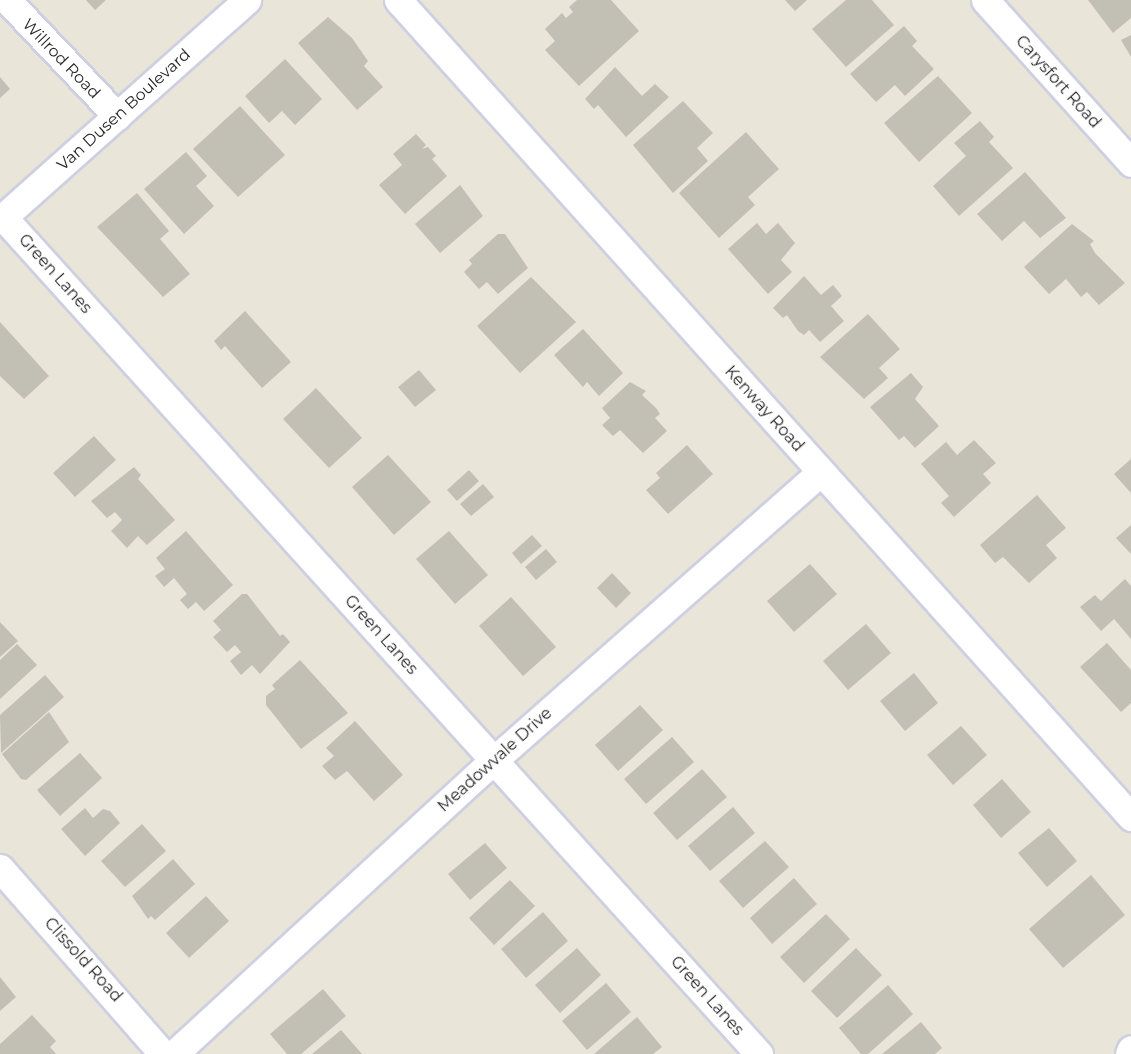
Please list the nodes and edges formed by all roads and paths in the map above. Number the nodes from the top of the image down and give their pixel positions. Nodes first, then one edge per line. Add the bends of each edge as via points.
1 (7, 0) edge
2 (247, 0) edge
3 (398, 0) edge
4 (985, 0) edge
5 (117, 116) junction
6 (1131, 163) edge
7 (1, 218) edge
8 (820, 473) junction
9 (494, 760) junction
10 (1131, 817) edge
11 (0, 868) edge
12 (1131, 1049) edge
13 (164, 1054) edge
14 (174, 1054) edge
15 (759, 1054) edge
16 (1129, 1054) edge

1 - 5 street, Willrod Road
2 - 5 street, Van Dusen Boulevard
3 - 8 street, Kenway Road
4 - 6 street, Carysfort Road
5 - 7 street, Van Dusen Boulevard
7 - 9 street, Green Lanes
8 - 9 street, Meadowvale Drive
8 - 10 street, Kenway Road
9 - 14 street, Meadowvale Drive
9 - 15 street, Green Lanes
11 - 13 street, Clissold Road
12 - 16 street

